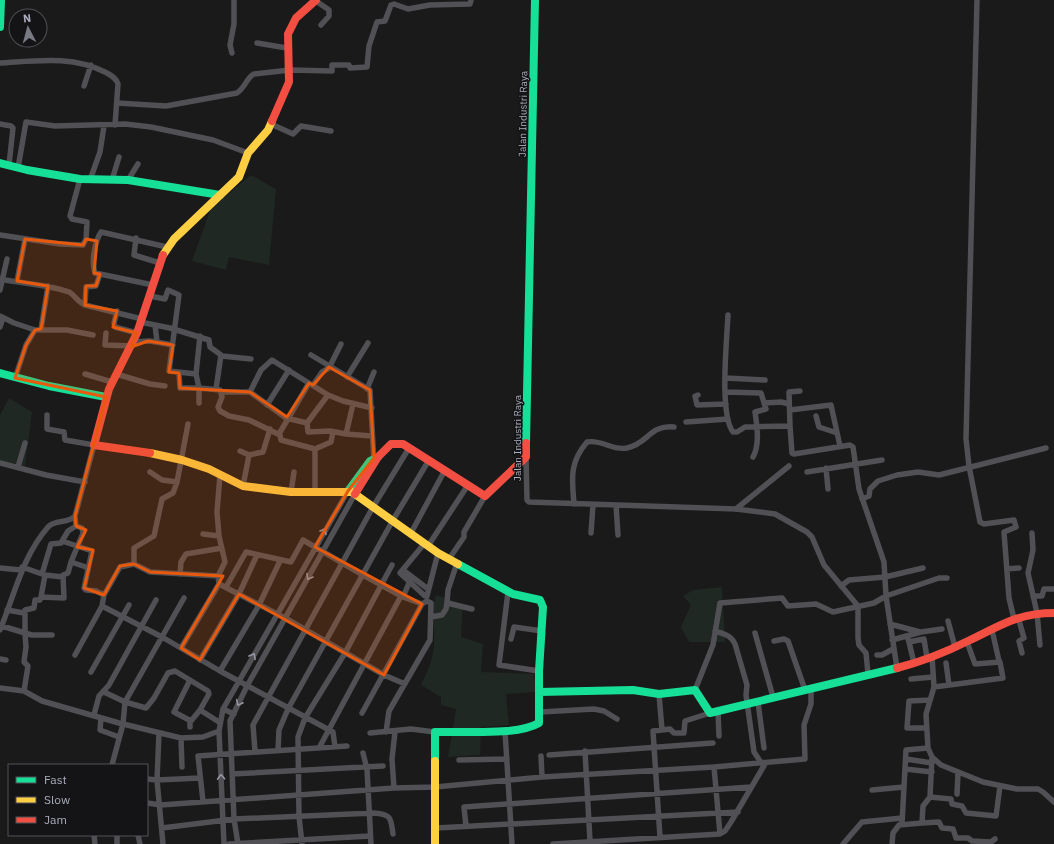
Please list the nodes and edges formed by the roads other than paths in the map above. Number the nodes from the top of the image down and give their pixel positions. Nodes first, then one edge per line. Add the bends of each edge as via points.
1 (1, 0) edge
2 (234, 0) edge
3 (316, 0) edge
4 (471, 0) edge
5 (535, 0) edge
6 (977, 0) edge
7 (429, 3) edge
8 (322, 25) dead end
9 (0, 27) edge
10 (257, 43) dead end
11 (287, 48) junction
12 (232, 53) dead end
13 (0, 63) edge
14 (91, 65) junction
15 (290, 70) junction
16 (84, 86) dead end
17 (117, 103) junction
18 (0, 124) edge
19 (271, 124) junction
20 (115, 125) junction
21 (104, 126) junction
22 (331, 131) dead end
23 (248, 153) junction
24 (119, 156) dead end
25 (0, 163) edge
26 (138, 164) dead end
27 (9, 165) junction
28 (18, 168) junction
29 (80, 179) junction
30 (90, 180) junction
31 (112, 180) junction
32 (128, 180) junction
33 (220, 195) junction
34 (0, 235) edge
35 (136, 238) junction
36 (86, 239) junction
37 (25, 240) junction
38 (98, 241) junction
39 (167, 247) junction
40 (6, 259) dead end
41 (160, 263) junction
42 (100, 274) junction
43 (2, 279) edge
44 (17, 281) junction
45 (153, 285) junction
46 (48, 286) junction
47 (0, 290) edge
48 (150, 296) junction
49 (86, 305) junction
50 (117, 312) junction
51 (728, 314) dead end
52 (1, 317) edge
53 (141, 320) junction
54 (155, 325) junction
55 (0, 327) edge
56 (38, 330) junction
57 (175, 330) junction
58 (106, 333) dead end
59 (137, 333) junction
60 (93, 335) dead end
61 (200, 336) junction
62 (157, 342) junction
63 (368, 343) dead end
64 (132, 344) junction
65 (341, 344) dead end
66 (173, 346) junction
67 (311, 355) dead end
68 (222, 356) junction
69 (251, 359) dead end
70 (329, 367) junction
71 (289, 370) junction
72 (374, 372) dead end
73 (0, 373) edge
74 (179, 373) junction
75 (85, 374) dead end
76 (116, 374) junction
77 (196, 374) junction
78 (347, 377) junction
79 (15, 378) junction
80 (726, 378) junction
81 (765, 380) dead end
82 (112, 382) junction
83 (311, 384) junction
84 (165, 386) dead end
85 (199, 388) junction
86 (367, 389) junction
87 (218, 390) junction
88 (800, 391) dead end
89 (250, 392) junction
90 (725, 392) junction
91 (328, 395) junction
92 (698, 395) dead end
93 (106, 397) junction
94 (200, 403) dead end
95 (764, 403) junction
96 (353, 404) junction
97 (726, 404) junction
98 (267, 405) junction
99 (696, 405) junction
100 (689, 406) dead end
101 (790, 407) junction
102 (372, 408) junction
103 (47, 415) dead end
104 (816, 416) dead end
105 (286, 418) junction
106 (728, 419) junction
107 (686, 422) dead end
108 (307, 423) junction
109 (188, 424) dead end
110 (757, 426) junction
111 (790, 426) junction
112 (674, 427) dead end
113 (270, 429) junction
114 (333, 432) junction
115 (837, 433) junction
116 (278, 434) junction
117 (346, 434) junction
118 (372, 436) junction
119 (24, 443) dead end
120 (94, 445) junction
121 (840, 446) junction
122 (315, 448) junction
123 (409, 448) junction
124 (1046, 448) dead end
125 (240, 451) dead end
126 (249, 455) junction
127 (526, 457) junction
128 (753, 457) dead end
129 (182, 460) junction
130 (376, 460) junction
131 (429, 460) junction
132 (882, 460) dead end
133 (0, 462) edge
134 (856, 464) junction
135 (789, 466) dead end
136 (969, 466) junction
137 (18, 467) junction
138 (826, 468) junction
139 (445, 470) junction
140 (150, 472) dead end
141 (294, 472) dead end
142 (807, 472) dead end
143 (220, 475) junction
144 (84, 482) junction
145 (177, 482) junction
146 (243, 486) junction
147 (468, 486) junction
148 (828, 489) dead end
149 (291, 492) junction
150 (351, 492) junction
151 (315, 493) junction
152 (485, 496) junction
153 (862, 499) junction
154 (574, 504) junction
155 (593, 505) junction
156 (616, 505) junction
157 (374, 507) junction
158 (736, 509) junction
159 (75, 516) junction
160 (393, 520) junction
161 (76, 526) junction
162 (411, 533) junction
163 (591, 533) dead end
164 (1032, 533) dead end
165 (203, 534) dead end
166 (618, 535) dead end
167 (219, 536) junction
168 (62, 541) junction
169 (426, 545) junction
170 (77, 547) junction
171 (315, 547) junction
172 (222, 548) junction
173 (323, 552) junction
174 (438, 554) junction
175 (258, 555) junction
176 (449, 559) junction
177 (280, 561) junction
178 (71, 562) junction
179 (134, 564) junction
180 (342, 564) junction
181 (457, 564) junction
182 (392, 565) dead end
183 (0, 568) edge
184 (924, 568) dead end
185 (1020, 568) dead end
186 (22, 569) junction
187 (1007, 569) junction
188 (88, 570) junction
189 (403, 570) junction
190 (180, 574) junction
191 (44, 575) junction
192 (363, 575) junction
193 (218, 576) junction
194 (63, 577) junction
195 (885, 578) junction
196 (947, 578) dead end
197 (409, 583) junction
198 (219, 584) junction
199 (382, 586) junction
200 (841, 586) junction
201 (226, 587) junction
202 (428, 589) junction
203 (1054, 589) edge
204 (508, 592) junction
205 (239, 594) junction
206 (104, 595) junction
207 (402, 596) junction
208 (886, 596) junction
209 (1033, 596) junction
210 (42, 597) junction
211 (184, 598) dead end
212 (156, 600) dead end
213 (447, 603) junction
214 (422, 604) junction
215 (129, 605) dead end
216 (259, 605) junction
217 (102, 606) junction
218 (858, 606) junction
219 (472, 609) dead end
220 (8, 610) junction
221 (24, 613) junction
222 (1037, 613) junction
223 (1054, 613) edge
224 (276, 614) junction
225 (122, 617) junction
226 (431, 617) junction
227 (285, 618) junction
228 (1016, 618) junction
229 (948, 620) dead end
230 (1, 624) edge
231 (890, 624) junction
232 (142, 627) junction
233 (942, 629) dead end
234 (306, 630) junction
235 (992, 630) junction
236 (542, 631) junction
237 (715, 631) junction
238 (921, 632) junction
239 (24, 633) junction
240 (755, 633) dead end
241 (52, 635) dead end
242 (162, 637) junction
243 (511, 639) dead end
244 (908, 639) junction
245 (892, 640) junction
246 (774, 641) dead end
247 (326, 642) junction
248 (967, 642) junction
249 (1040, 645) dead end
250 (954, 647) junction
251 (181, 648) junction
252 (893, 649) junction
253 (1022, 652) dead end
254 (345, 653) junction
255 (877, 655) dead end
256 (75, 656) dead end
257 (930, 657) junction
258 (200, 660) junction
259 (999, 662) junction
260 (914, 663) junction
261 (946, 663) dead end
262 (365, 664) junction
263 (897, 668) junction
264 (539, 671) junction
265 (91, 672) dead end
266 (220, 672) junction
267 (384, 674) junction
268 (868, 674) junction
269 (933, 677) junction
270 (911, 679) dead end
271 (190, 680) junction
272 (239, 682) junction
273 (405, 684) junction
274 (949, 685) junction
275 (247, 686) junction
276 (934, 687) junction
277 (0, 688) edge
278 (808, 689) junction
279 (695, 690) junction
280 (24, 691) junction
281 (104, 692) junction
282 (539, 692) junction
283 (659, 694) junction
284 (773, 697) junction
285 (268, 698) junction
286 (930, 700) junction
287 (125, 702) junction
288 (758, 702) junction
289 (748, 705) junction
290 (223, 709) junction
291 (288, 709) junction
292 (200, 710) junction
293 (540, 712) junction
294 (714, 712) junction
295 (233, 714) junction
296 (362, 714) dead end
297 (94, 716) junction
298 (101, 718) junction
299 (305, 718) junction
300 (616, 719) dead end
301 (190, 720) junction
302 (219, 722) junction
303 (123, 724) junction
304 (190, 727) dead end
305 (926, 728) junction
306 (328, 730) junction
307 (505, 730) junction
308 (662, 730) junction
309 (159, 732) junction
310 (219, 732) junction
311 (386, 732) junction
312 (395, 732) junction
313 (435, 732) junction
314 (370, 733) dead end
315 (719, 736) dead end
316 (119, 737) junction
317 (181, 738) junction
318 (713, 743) dead end
319 (347, 746) dead end
320 (335, 747) junction
321 (653, 747) junction
322 (319, 748) junction
323 (764, 748) dead end
324 (928, 748) junction
325 (299, 749) junction
326 (278, 750) junction
327 (255, 751) junction
328 (585, 751) junction
329 (363, 753) dead end
330 (230, 754) junction
331 (220, 755) junction
332 (549, 755) dead end
333 (541, 756) dead end
334 (507, 759) junction
335 (459, 760) dead end
336 (906, 760) junction
337 (932, 760) junction
338 (112, 764) edge
339 (763, 764) junction
340 (382, 766) dead end
341 (714, 767) junction
342 (182, 768) dead end
343 (366, 768) junction
344 (905, 769) junction
345 (654, 770) junction
346 (298, 771) junction
347 (932, 772) junction
348 (958, 773) junction
349 (232, 774) junction
350 (586, 774) junction
351 (542, 777) junction
352 (200, 778) junction
353 (148, 780) edge
354 (157, 780) junction
355 (508, 781) junction
356 (999, 786) junction
357 (435, 787) junction
358 (751, 787) junction
359 (904, 787) junction
360 (394, 788) junction
361 (368, 790) junction
362 (716, 790) junction
363 (872, 790) dead end
364 (657, 793) junction
365 (957, 794) dead end
366 (298, 795) junction
367 (930, 797) junction
368 (588, 798) junction
369 (234, 799) junction
370 (222, 800) junction
371 (202, 801) junction
372 (1054, 802) edge
373 (148, 803) edge
374 (161, 804) junction
375 (509, 804) junction
376 (718, 812) junction
377 (738, 812) junction
378 (369, 813) junction
379 (658, 815) junction
380 (299, 816) junction
381 (234, 819) junction
382 (589, 819) junction
383 (223, 821) junction
384 (902, 821) junction
385 (922, 823) junction
386 (510, 824) junction
387 (466, 826) junction
388 (162, 828) junction
389 (436, 828) junction
390 (393, 834) dead end
391 (720, 834) junction
392 (370, 836) junction
393 (660, 838) junction
394 (995, 839) dead end
395 (590, 841) junction
396 (301, 842) edge
397 (163, 844) edge
398 (224, 844) edge
399 (229, 844) edge
400 (238, 844) edge
401 (371, 844) edge
402 (435, 844) edge
403 (512, 844) edge
404 (553, 844) edge
405 (843, 844) edge
406 (892, 844) edge

1 - 9 street
2 - 12 street via 234,24 230,45
3 - 8 street via 329,10 329,16
3 - 11 street via 296,18 288,34
4 - 7 street via 470,4
5 - 127 street, Jalan Industri Raya
6 - 136 street via 970,330 965,416
7 - 15 street via 408,9 391,4 385,21 377,23 369,46 367,67 332,65 332,71
10 - 11 street
11 - 15 street
13 - 14 street via 53,60
14 - 16 street
14 - 17 street via 117,80
15 - 17 street via 252,75 238,93 202,100 166,106
15 - 19 street via 288,85
17 - 20 street
18 - 27 street via 13,128
19 - 22 street via 293,134 301,126
19 - 23 street
20 - 21 street
20 - 23 street via 151,126 213,140
21 - 28 street via 55,126 26,122
21 - 30 street via 100,152
23 - 33 street via 239,177
24 - 31 street
25 - 27 street
26 - 32 street
27 - 28 street
28 - 29 street
29 - 30 street
29 - 36 street via 71,218 87,222
30 - 31 street
31 - 32 street
32 - 33 street
33 - 39 street
34 - 37 street
35 - 38 street via 103,232 100,233
35 - 39 street
35 - 41 street via 134,255
36 - 37 street via 80,245
36 - 38 street
37 - 44 street
38 - 42 street via 94,271
39 - 41 street
40 - 43 street
41 - 45 street
42 - 45 street
42 - 49 street via 96,286 86,288
43 - 44 street
43 - 47 street
44 - 46 street
45 - 48 street
46 - 49 street via 71,292 78,302
46 - 56 street
48 - 53 street
48 - 57 street via 166,299 168,290 179,295
49 - 50 street
50 - 53 street
50 - 59 street via 115,327
51 - 80 street
52 - 55 street
52 - 56 street
53 - 54 street
53 - 59 street
54 - 57 street
54 - 62 street
56 - 60 street via 66,330
56 - 79 street via 26,345
57 - 61 street
57 - 66 street
58 - 64 street via 105,345
59 - 64 street
61 - 68 street via 209,340 209,346
61 - 77 street
62 - 64 street
62 - 66 street
63 - 78 street
64 - 76 street
65 - 70 street
66 - 74 street via 169,372
67 - 70 street
68 - 69 street
68 - 87 street
70 - 78 street
70 - 83 street
71 - 83 street
71 - 89 street via 271,360 261,370
71 - 98 street
72 - 86 street
73 - 79 street
74 - 77 street
74 - 85 street via 180,388
75 - 82 street
76 - 82 street
76 - 84 street
77 - 85 street
78 - 86 street
79 - 93 street
80 - 81 street
80 - 90 street
82 - 93 street
83 - 91 street
83 - 105 street
85 - 87 street
85 - 94 street
86 - 102 street via 371,393
87 - 89 street
87 - 113 street via 222,397 218,407 220,411
88 - 101 street via 789,392
89 - 98 street
90 - 95 street via 760,392
90 - 97 street
91 - 96 street
91 - 108 street
92 - 99 street via 695,396
93 - 120 street
95 - 101 street via 781,402
95 - 110 street via 766,409 755,412
96 - 102 street
96 - 117 street
97 - 99 street
97 - 106 street
98 - 105 street
99 - 100 street
101 - 111 street
101 - 115 street via 831,405
102 - 118 street
103 - 120 street via 47,429 64,432 66,440
104 - 115 street via 819,427
105 - 108 street
105 - 116 street
106 - 107 street
106 - 110 street via 733,432 743,427
108 - 114 street via 308,432
109 - 129 street
110 - 111 street
110 - 128 street
111 - 121 street via 793,454
112 - 154 street via 659,428 640,443 627,448 601,442 587,442 574,464
113 - 116 street
113 - 126 street via 264,451
114 - 117 street
114 - 122 street via 331,442
115 - 121 street
116 - 122 street via 282,440
117 - 118 street
118 - 130 street
119 - 137 street
120 - 129 street
120 - 144 street
121 - 134 street via 852,445
122 - 151 street
123 - 130 street via 398,442 391,444
123 - 131 street
123 - 157 street
124 - 136 street
125 - 126 street
126 - 146 street
127 - 152 street
127 - 154 street, Jalan Industri Raya via 528,501
129 - 143 street
129 - 145 street
130 - 150 street
131 - 139 street
131 - 160 street
132 - 134 street
133 - 137 street
134 - 138 street
134 - 153 street
135 - 158 street
136 - 153 street via 939,475 918,472 882,479 872,487 869,496
136 - 187 street via 980,522 984,524 1014,520 1016,527 1004,532
137 - 144 street
138 - 142 street
138 - 148 street
139 - 147 street
139 - 162 street
140 - 145 street via 162,480
141 - 149 street
143 - 146 street
143 - 167 street via 217,501
144 - 159 street
145 - 179 street via 173,493 162,499 154,536 134,548
146 - 149 street
147 - 152 street
147 - 169 street
149 - 151 street
150 - 151 street
150 - 157 street
171 -> 150 street
150 - 173 street
152 - 176 street via 464,532 464,537
153 - 195 street via 883,558
154 - 155 street, Jalan Industri Raya
155 - 156 street, Jalan Industri Raya
155 - 163 street
156 - 158 street, Jalan Industri Raya
156 - 166 street
157 - 160 street
157 - 180 street
158 - 200 street, Jalan Industri Raya via 775,514 807,532 812,537 824,565
159 - 161 street
159 - 186 street via 70,520 48,526
160 - 162 street
160 - 192 street
161 - 168 street via 68,531
161 - 170 street via 82,528 84,534
162 - 169 street
164 - 209 street via 1033,550 1028,573
165 - 167 street
167 - 172 street
168 - 170 street
168 - 191 street via 60,544 51,544
169 - 174 street
169 - 189 street
170 - 178 street
170 - 188 street via 92,551
171 - 173 street
171 - 177 street via 303,541 291,562
171 - 224 street
172 - 190 street via 186,554 181,562
172 - 193 street via 225,562
173 - 180 street
173 -> 227 street
174 - 176 street
174 - 202 street
175 - 177 street
175 - 201 street via 245,552
175 - 205 street
176 - 181 street
177 - 216 street
178 - 188 street
178 - 194 street via 68,574
179 - 190 street via 150,572
179 - 206 street via 120,567
180 - 192 street
180 - 234 street
181 - 204 street
181 - 213 street via 448,590
182 - 199 street
183 - 186 street
184 - 195 street
185 - 187 street
186 - 191 street
186 - 220 street
187 - 228 street via 1009,598
188 - 206 street via 84,588
189 - 197 street via 401,575
189 - 202 street
190 - 193 street
191 - 194 street
191 - 210 street
192 - 199 street
192 - 247 street
193 - 198 street
194 - 210 street via 63,598
195 - 200 street via 849,580
195 - 208 street
196 - 208 street via 938,578
197 - 202 street via 425,596
197 - 207 street
198 - 201 street
198 - 251 street
199 - 207 street
199 - 254 street
200 - 218 street, Jalan Industri Raya
201 - 205 street
203 - 209 street via 1044,589 1042,596
204 - 236 street via 540,600 543,607
204 - 264 street via 499,665
205 - 216 street
205 - 258 street
206 - 217 street
207 - 214 street
207 - 262 street
208 - 218 street via 874,603
208 - 231 street
209 - 222 street
210 - 221 street via 35,600 34,608
211 - 242 street
212 - 232 street
213 - 219 street
213 - 226 street via 442,615
214 - 226 street via 430,602
214 - 267 street
215 - 225 street
216 - 224 street
216 - 266 street
217 - 225 street
217 - 256 street
218 - 237 street via 831,612 817,604 788,606 782,598 720,603
218 - 268 street via 859,645 866,653
220 - 221 street
220 - 230 street
221 - 239 street
222 - 223 street
222 - 228 street
222 - 249 street
224 - 227 street
272 -> 224 street
225 - 232 street
225 - 265 street
226 - 273 street via 430,640
227 - 234 street
227 - 275 street
228 - 235 street
228 - 253 street via 1024,638 1019,641
229 - 250 street
230 - 239 street
231 - 238 street
231 - 245 street
232 - 242 street
232 - 281 street
233 - 238 street
234 - 247 street
234 - 285 street
235 - 248 street
235 - 259 street
236 - 243 street via 514,627
236 - 264 street
237 - 279 street via 713,645
237 - 289 street via 733,639 747,685
238 - 244 street
239 - 241 street
239 - 280 street via 24,662 28,666
240 - 284 street
242 - 251 street
242 - 287 street
244 - 245 street
244 - 257 street via 924,640
244 - 260 street
245 - 252 street
246 - 278 street via 788,640
247 - 254 street
247 - 291 street
248 - 250 street
248 - 259 street via 975,664
250 - 257 street
251 - 258 street
252 - 255 street
252 - 263 street
254 - 262 street
254 - 299 street
257 - 260 street
257 - 269 street
258 - 266 street
259 - 274 street via 1002,679
260 - 263 street
261 - 274 street
262 - 267 street
262 - 306 street
263 - 268 street
264 - 282 street
266 - 272 street
267 - 273 street
267 - 296 street
268 - 278 street
269 - 270 street
269 - 276 street
271 - 287 street via 175,671 170,671 148,707
271 - 292 street via 209,692
271 - 301 street via 173,711
272 - 275 street
272 - 290 street
273 - 311 street via 390,711
274 - 276 street
275 - 285 street
275 -> 295 street
276 - 286 street
277 - 280 street
278 - 284 street
278 - 339 street via 811,704 804,725 805,759
279 - 283 street
279 - 294 street
280 - 297 street via 42,701
281 - 287 street
281 - 297 street via 99,696
282 - 283 street via 633,690
282 - 293 street
283 - 308 street
284 - 288 street
285 - 291 street
285 - 327 street via 252,728
286 - 305 street
286 - 305 street via 909,701 907,728
287 - 303 street
288 - 289 street
288 - 323 street
289 - 294 street
289 - 339 street via 754,752
290 - 295 street
290 - 302 street
291 - 299 street
291 - 326 street via 279,730
292 - 301 street via 193,720
292 - 302 street
293 - 300 street via 594,709 604,711
293 - 307 street via 539,723 534,728
294 - 308 street via 685,720 684,733 674,733 670,729
294 - 315 street
295 - 330 street via 230,726
297 - 298 street
298 - 303 street
298 - 316 street via 100,730
299 - 306 street
299 - 325 street via 298,736
301 - 304 street
302 - 310 street
303 - 309 street
303 - 316 street
305 - 324 street
306 - 320 street via 334,733
306 - 322 street
307 - 313 street
307 - 334 street
308 - 321 street via 653,731
309 - 317 street
309 - 354 street
310 - 317 street via 203,737
310 - 331 street
311 - 312 street
311 - 314 street
312 - 313 street via 411,729
312 - 360 street via 392,759
313 - 357 street
316 - 338 street
317 - 342 street
318 - 321 street
319 - 320 street
320 - 322 street
321 - 328 street
321 - 345 street
322 - 325 street
324 - 336 street via 906,750
324 - 337 street
325 - 326 street
325 - 346 street
326 - 327 street
327 - 330 street
328 - 332 street
328 - 350 street
329 - 343 street
330 - 331 street
330 - 349 street
331 - 352 street via 198,756
370 -> 331 street
333 - 351 street
334 - 335 street
334 - 355 street
336 - 337 street
336 - 344 street
337 - 347 street
337 - 348 street
339 - 341 street
339 - 358 street
340 - 343 street
341 - 345 street
341 - 362 street
343 - 346 street
343 - 361 street
344 - 347 street
344 - 359 street
345 - 350 street
345 - 364 street
346 - 349 street
346 - 366 street
347 - 367 street
348 - 356 street
348 - 365 street
349 - 369 street
350 - 351 street
350 - 368 street
351 - 355 street
352 - 354 street
352 - 371 street
353 - 354 street
354 - 374 street
355 - 357 street
355 - 375 street
356 - 367 street via 996,816 966,813 962,806 952,804 950,799
356 - 372 street via 1038,789
357 - 360 street
357 - 389 street
358 - 362 street
358 - 377 street
359 - 363 street
359 - 384 street
360 - 361 street
361 - 366 street
361 - 378 street
362 - 364 street
362 - 376 street
364 - 368 street
364 - 379 street
366 - 369 street
366 - 380 street
367 - 385 street via 922,806
368 - 375 street
368 - 382 street
369 - 370 street
369 - 381 street
370 - 371 street
370 - 383 street
371 - 374 street
373 - 374 street
374 - 388 street
375 - 386 street
375 - 387 street via 464,807
376 - 377 street
376 - 379 street
376 - 391 street
377 - 391 street
378 - 380 street
378 - 390 street via 389,816
378 - 392 street
379 - 382 street
379 - 393 street
380 - 381 street
380 - 396 street
381 - 383 street
381 - 400 street
382 - 386 street
382 - 395 street
383 - 388 street
383 - 398 street
384 - 385 street
384 - 405 street via 862,822
384 - 406 street via 893,833
385 - 394 street via 939,822 942,828 954,830 956,838 991,842
386 - 387 street
386 - 403 street
387 - 389 street
388 - 397 street
389 - 402 street
391 - 393 street
392 - 396 street
392 - 401 street
393 - 395 street
395 - 404 street
396 - 400 street
399 - 400 street

